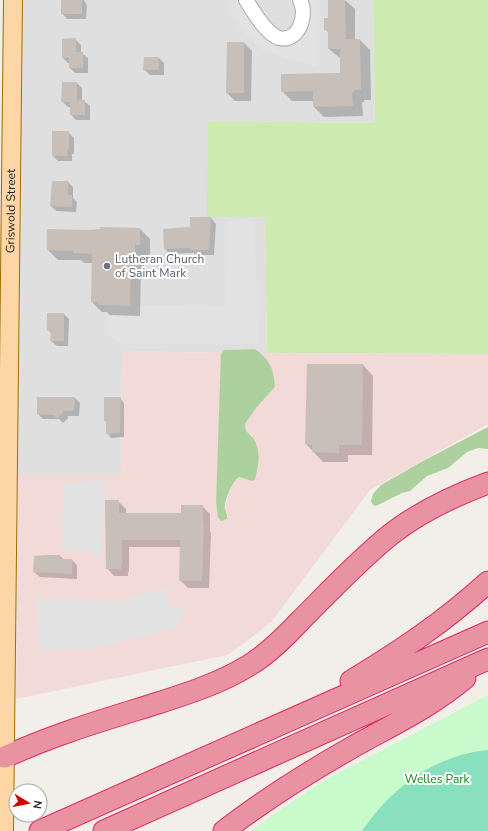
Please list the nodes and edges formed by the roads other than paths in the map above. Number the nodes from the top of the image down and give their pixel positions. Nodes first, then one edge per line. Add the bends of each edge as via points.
1 (13, 0) edge
2 (246, 0) edge
3 (300, 0) edge
4 (488, 483) edge
5 (488, 582) edge
6 (488, 632) edge
7 (485, 660) edge
8 (282, 723) junction
9 (2, 759) edge
10 (4, 831) edge
11 (40, 831) edge
12 (104, 831) edge
13 (224, 831) edge

1 - 9 main road, Griswold Street
2 - 3 street via 269,32 279,38 290,37 300,27 303,5
4 - 9 highway via 441,503 390,536 276,645 237,672 206,687 43,741
5 - 8 highway via 454,612 403,649
6 - 8 highway
7 - 12 highway
7 - 13 highway via 436,699 306,774
8 - 11 highway
9 - 10 main road, Griswold Street

